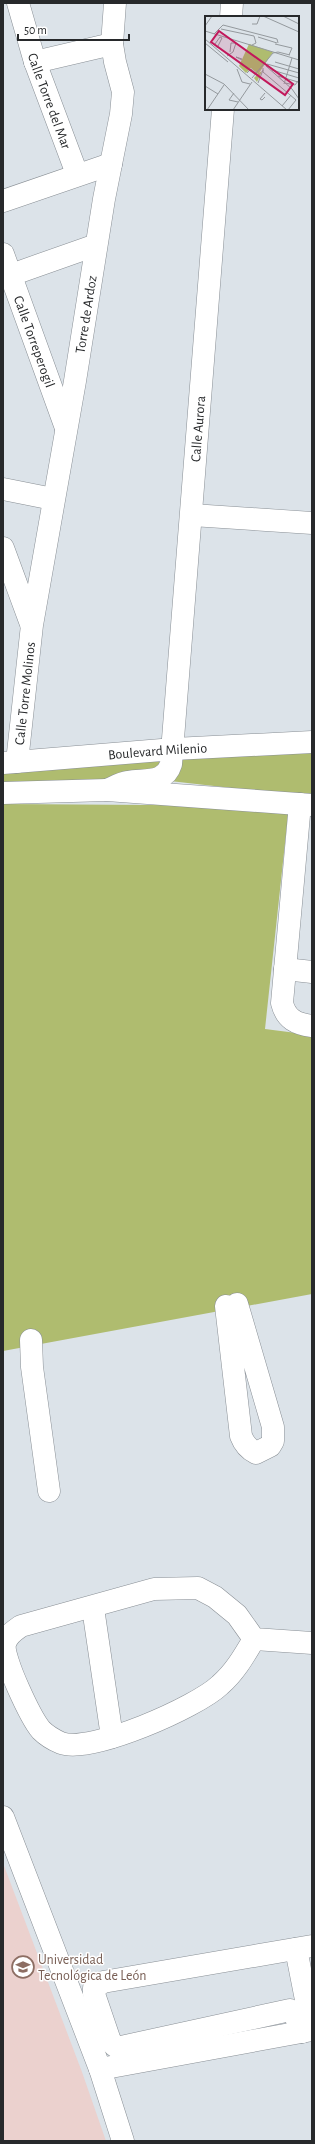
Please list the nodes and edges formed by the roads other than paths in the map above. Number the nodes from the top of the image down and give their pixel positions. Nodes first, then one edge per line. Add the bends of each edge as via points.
1 (18, 3) edge
2 (115, 3) edge
3 (232, 3) edge
4 (231, 16) edge
5 (112, 44) junction
6 (35, 62) junction
7 (223, 110) edge
8 (111, 164) junction
9 (76, 174) junction
10 (3, 201) edge
11 (96, 245) junction
12 (3, 254) edge
13 (11, 275) junction
14 (66, 429) junction
15 (3, 489) edge
16 (53, 499) junction
17 (192, 515) junction
18 (312, 523) edge
19 (3, 548) edge
20 (32, 625) junction
21 (312, 742) edge
22 (174, 749) junction
23 (10, 763) edge
24 (107, 790) junction
25 (3, 793) edge
26 (306, 804) edge
27 (285, 968) junction
28 (312, 972) edge
29 (312, 1026) edge
30 (231, 1305) dead end
31 (238, 1339) dead end
32 (31, 1340) dead end
33 (49, 1491) dead end
34 (92, 1608) junction
35 (254, 1639) junction
36 (312, 1643) edge
37 (112, 1737) junction
38 (3, 1817) edge
39 (304, 1947) edge
40 (307, 2031) edge
41 (100, 2069) junction
42 (123, 2141) edge

1 - 6 street, Calle Torre del Mar
2 - 5 street, Torre de Ardoz
3 - 4 street
5 - 6 street
5 - 8 street, Torre de Ardoz via 123,100
6 - 9 street, Calle Torre del Mar
7 - 17 street, Calle Aurora
8 - 9 street
8 - 11 street, Torre de Ardoz
9 - 10 street
11 - 13 street
11 - 14 street, Torre de Ardoz
12 - 13 street, Calle Torreperogil
13 - 14 street, Calle Torreperogil
14 - 16 street, Torre de Ardoz
15 - 16 street
16 - 20 street, Torre de Ardoz
17 - 18 street
17 - 22 street, Calle Aurora
19 - 20 street
20 - 23 street, Calle Torre Molinos
21 - 22 street, Boulevard Milenio
22 - 23 street, Boulevard Milenio
22 - 24 street, Calle Aurora via 170,769 160,778 128,782
24 - 25 street
24 - 26 street
26 - 27 street
27 - 28 street
27 - 29 street via 282,1003 284,1010 293,1021
30 - 31 street
32 - 33 street via 32,1367
34 - 35 street via 154,1589 198,1588 215,1597 237,1615
34 - 37 street
34 - 37 street via 21,1626 10,1634 4,1645 8,1664 28,1707 40,1728 49,1737 70,1746
35 - 36 street
35 - 37 street via 237,1667 220,1686 172,1715
38 - 41 street
39 - 40 street
39 - 40 street via 103,1982 94,1988 94,1994 110,2041 121,2047 290,2010
40 - 41 street
41 - 42 street

